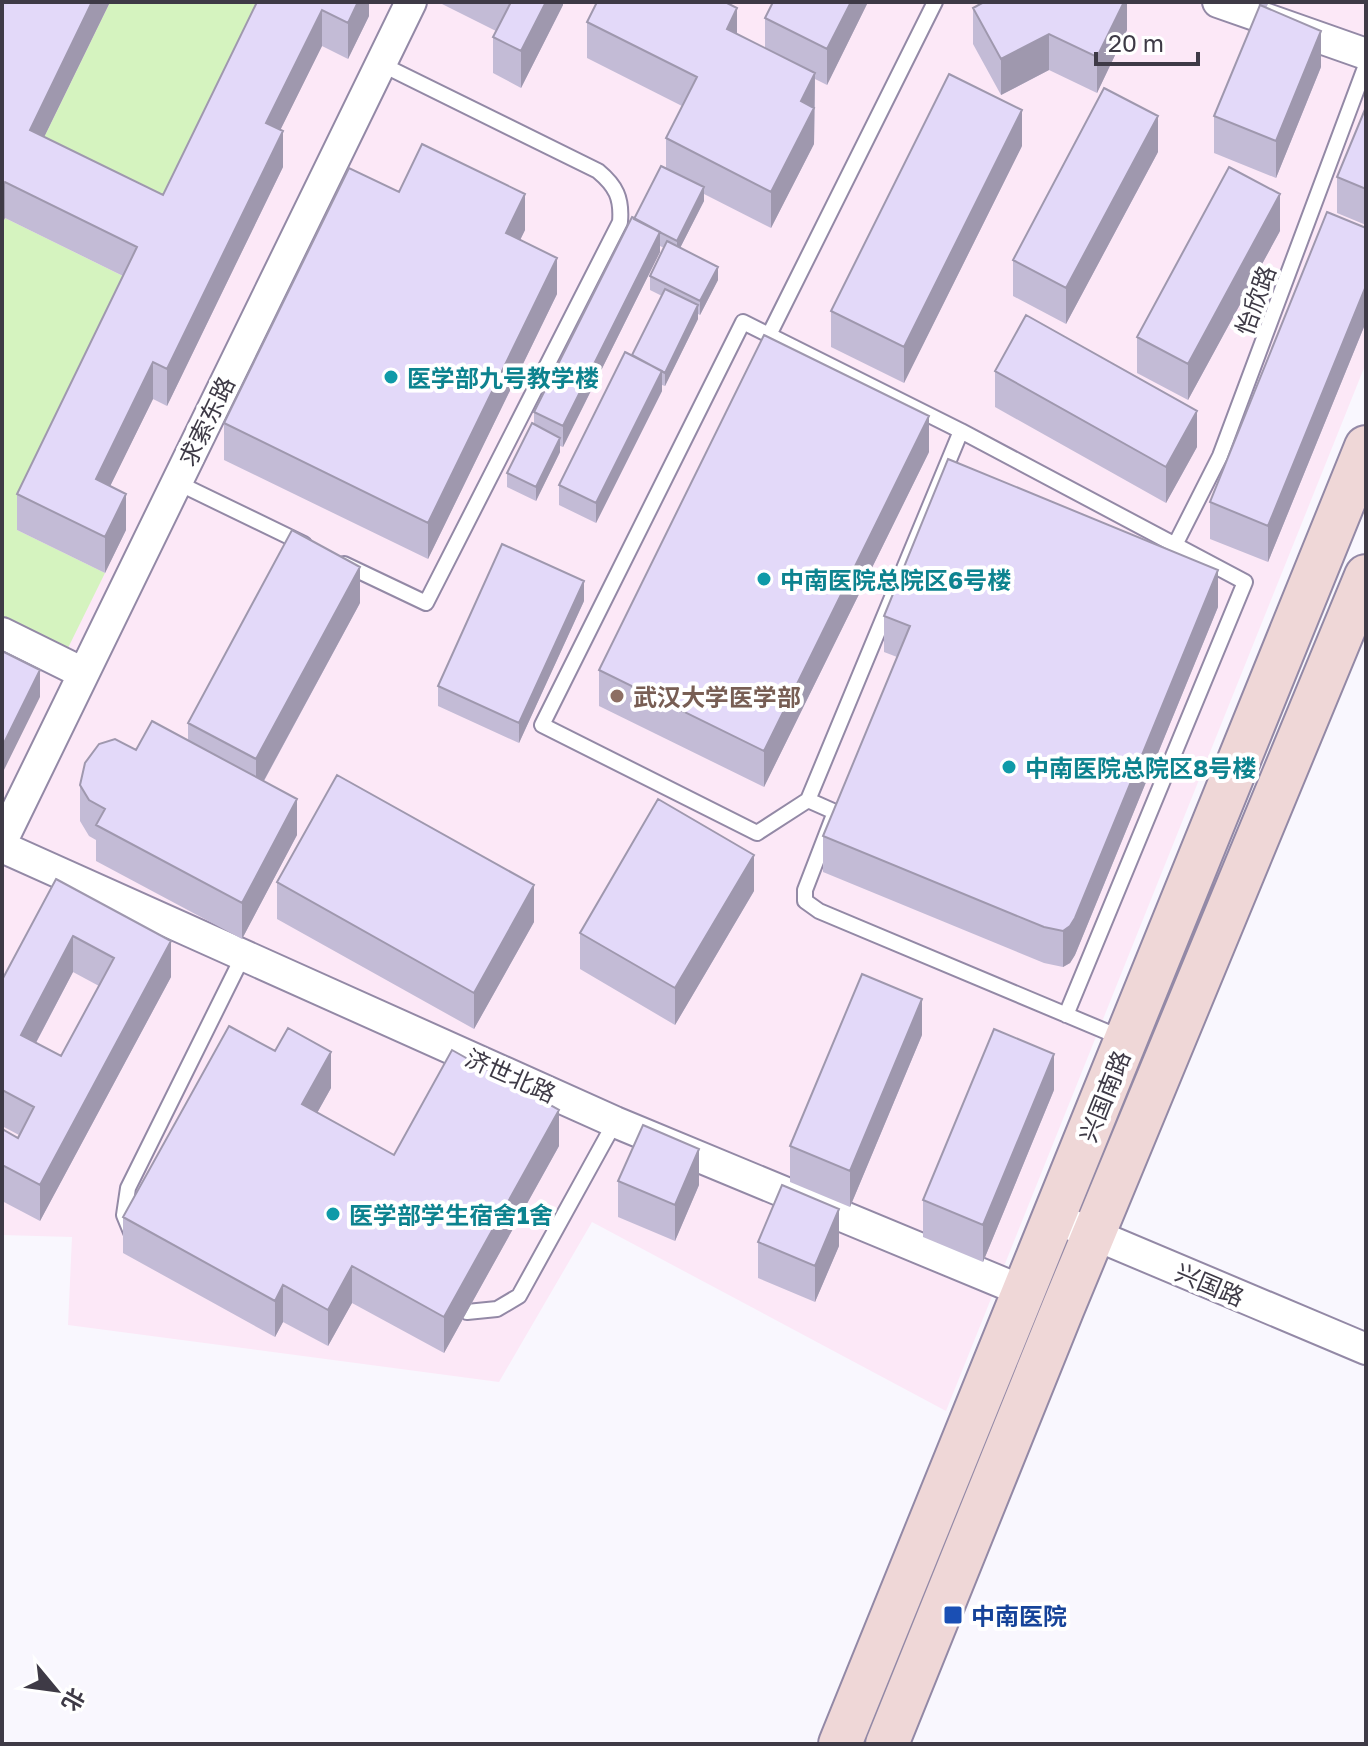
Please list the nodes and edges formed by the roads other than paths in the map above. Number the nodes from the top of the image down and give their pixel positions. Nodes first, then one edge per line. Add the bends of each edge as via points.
1 (411, 2) edge
2 (935, 2) edge
3 (1218, 2) edge
4 (1366, 54) edge
5 (381, 64) junction
6 (1366, 65) edge
7 (769, 335) junction
8 (961, 431) junction
9 (1366, 447) edge
10 (176, 482) junction
11 (1175, 545) junction
12 (1366, 576) edge
13 (2, 633) edge
14 (83, 673) junction
15 (808, 800) junction
16 (2, 844) edge
17 (244, 954) junction
18 (1066, 1015) junction
19 (1126, 1040) junction
20 (615, 1122) junction
21 (1055, 1218) junction
22 (1093, 1235) junction
23 (133, 1236) edge
24 (1025, 1292) junction
25 (467, 1312) edge
26 (1366, 1349) edge
27 (840, 1744) edge
28 (887, 1744) edge

1 - 5 street, 求索东路
2 - 7 lane
3 - 4 street
5 - 10 street, 求索东路
5 - 10 lane via 598,171 618,192 620,222 426,603
6 - 11 lane, 怡欣路 via 1220,456
7 - 8 lane
7 - 15 lane via 743,322 542,725 757,833
8 - 11 lane
8 - 15 lane
9 - 19 main road, 兴国南路
10 - 14 street, 求索东路
11 - 18 lane via 1245,582
12 - 22 main road, 兴国南路
13 - 14 street
14 - 16 street, 求索东路
15 - 18 lane via 835,812 805,890 809,905
16 - 17 street, 济世北路
17 - 20 street, 济世北路
17 - 23 lane via 128,1188 124,1215
18 - 19 lane
19 - 21 main road, 兴国南路
20 - 24 street, 济世北路
20 - 25 lane via 519,1296 497,1309
21 - 22 street, 兴国路
21 - 24 main road, 兴国南路
22 - 26 street, 兴国路
22 - 28 main road, 兴国南路
24 - 27 main road, 兴国南路

